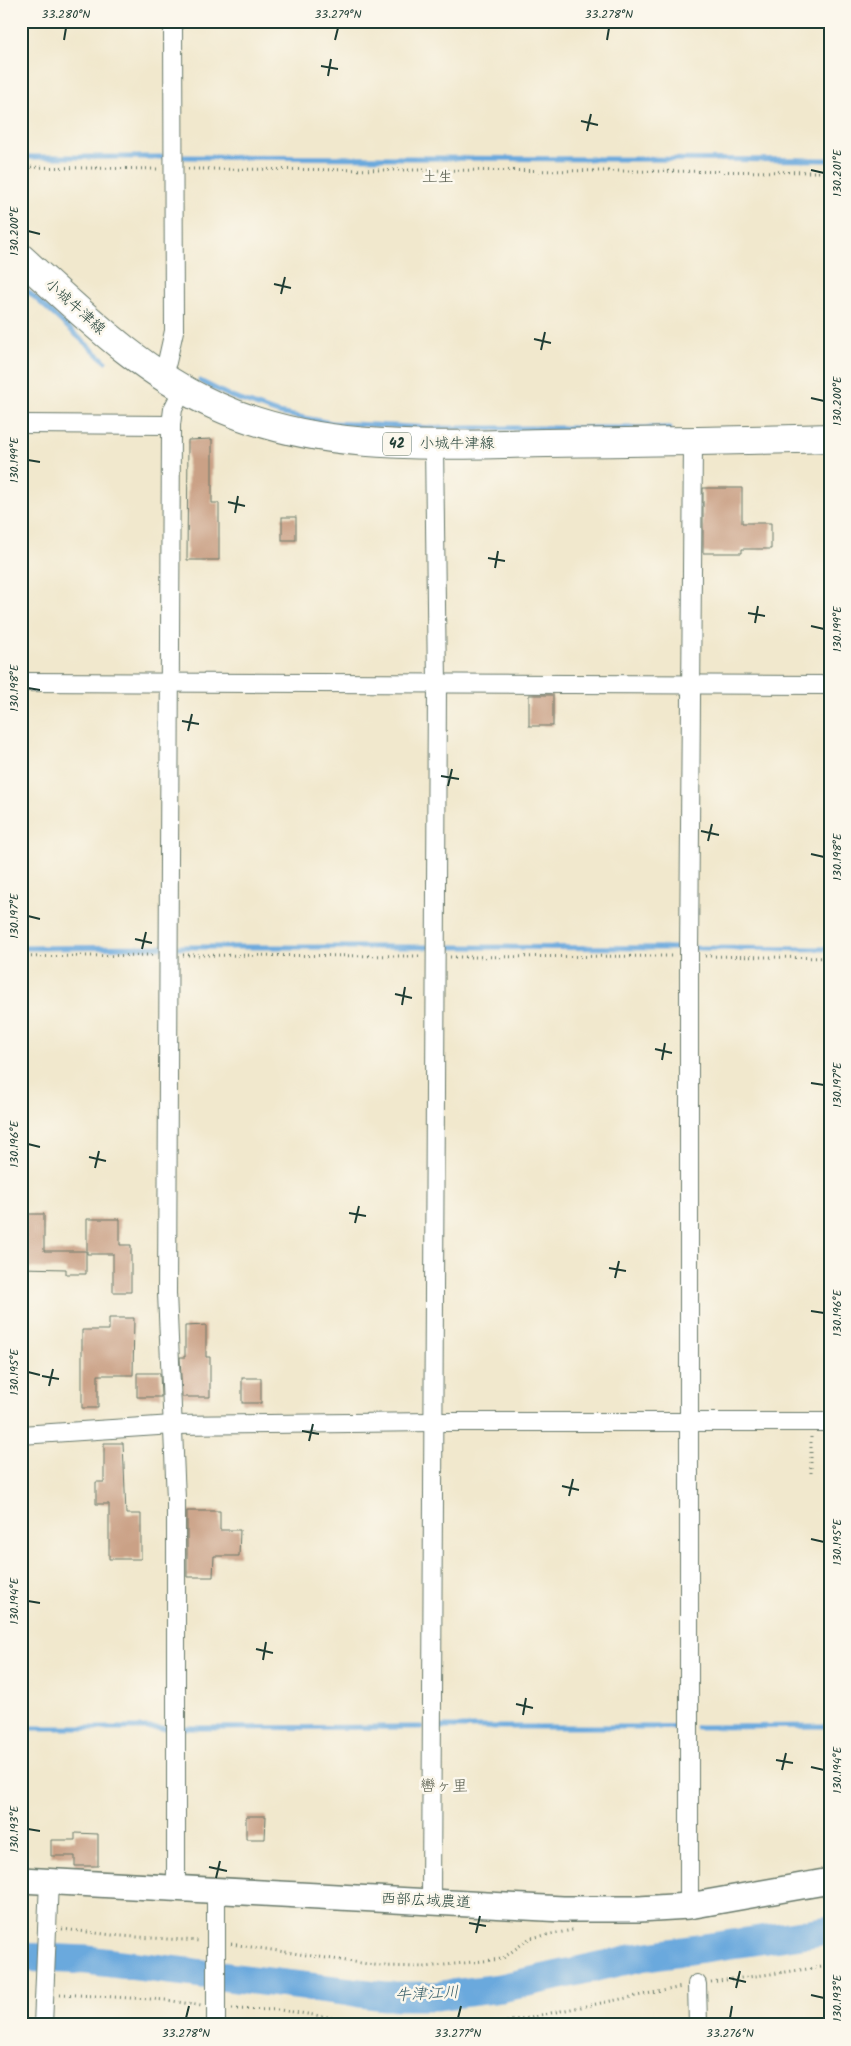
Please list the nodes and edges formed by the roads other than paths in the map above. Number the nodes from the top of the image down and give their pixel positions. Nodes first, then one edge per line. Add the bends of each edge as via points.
1 (173, 21) edge
2 (21, 258) edge
3 (172, 383) junction
4 (21, 424) edge
5 (171, 425) junction
6 (830, 438) edge
7 (693, 442) junction
8 (434, 445) junction
9 (21, 682) edge
10 (171, 682) junction
11 (437, 684) junction
12 (692, 685) junction
13 (830, 685) edge
14 (432, 1422) junction
15 (830, 1422) edge
16 (688, 1423) junction
17 (173, 1425) junction
18 (21, 1435) edge
19 (21, 1880) edge
20 (49, 1881) junction
21 (830, 1881) edge
22 (176, 1888) junction
23 (216, 1890) junction
24 (431, 1901) junction
25 (689, 1906) junction
26 (697, 1984) road end
27 (216, 2017) edge
28 (43, 2025) edge
29 (698, 2025) edge

1 - 3 street via 174,331 167,362
2 - 3 main road, 小城牛津線 / 42 via 118,345
3 - 5 street
3 - 8 main road, 小城牛津線 / 42 via 214,405 278,428 321,438
4 - 5 street
5 - 10 street
6 - 7 main road, 小城牛津線 / 42
7 - 8 main road, 小城牛津線 / 42
7 - 12 street
8 - 11 street
9 - 10 street
10 - 11 street
10 - 17 street via 167,1293
11 - 12 street
11 - 14 street
12 - 13 street
12 - 16 street
14 - 16 street
14 - 17 street
14 - 24 street
15 - 16 street
16 - 25 street
17 - 18 street
17 - 22 street via 176,1499
19 - 20 street, 西部広域農道
20 - 22 street, 西部広域農道
20 - 28 street
21 - 25 street, 西部広域農道
22 - 23 street, 西部広域農道
23 - 24 street, 西部広域農道
23 - 27 street
24 - 25 street, 西部広域農道 via 563,1909
26 - 29 street

